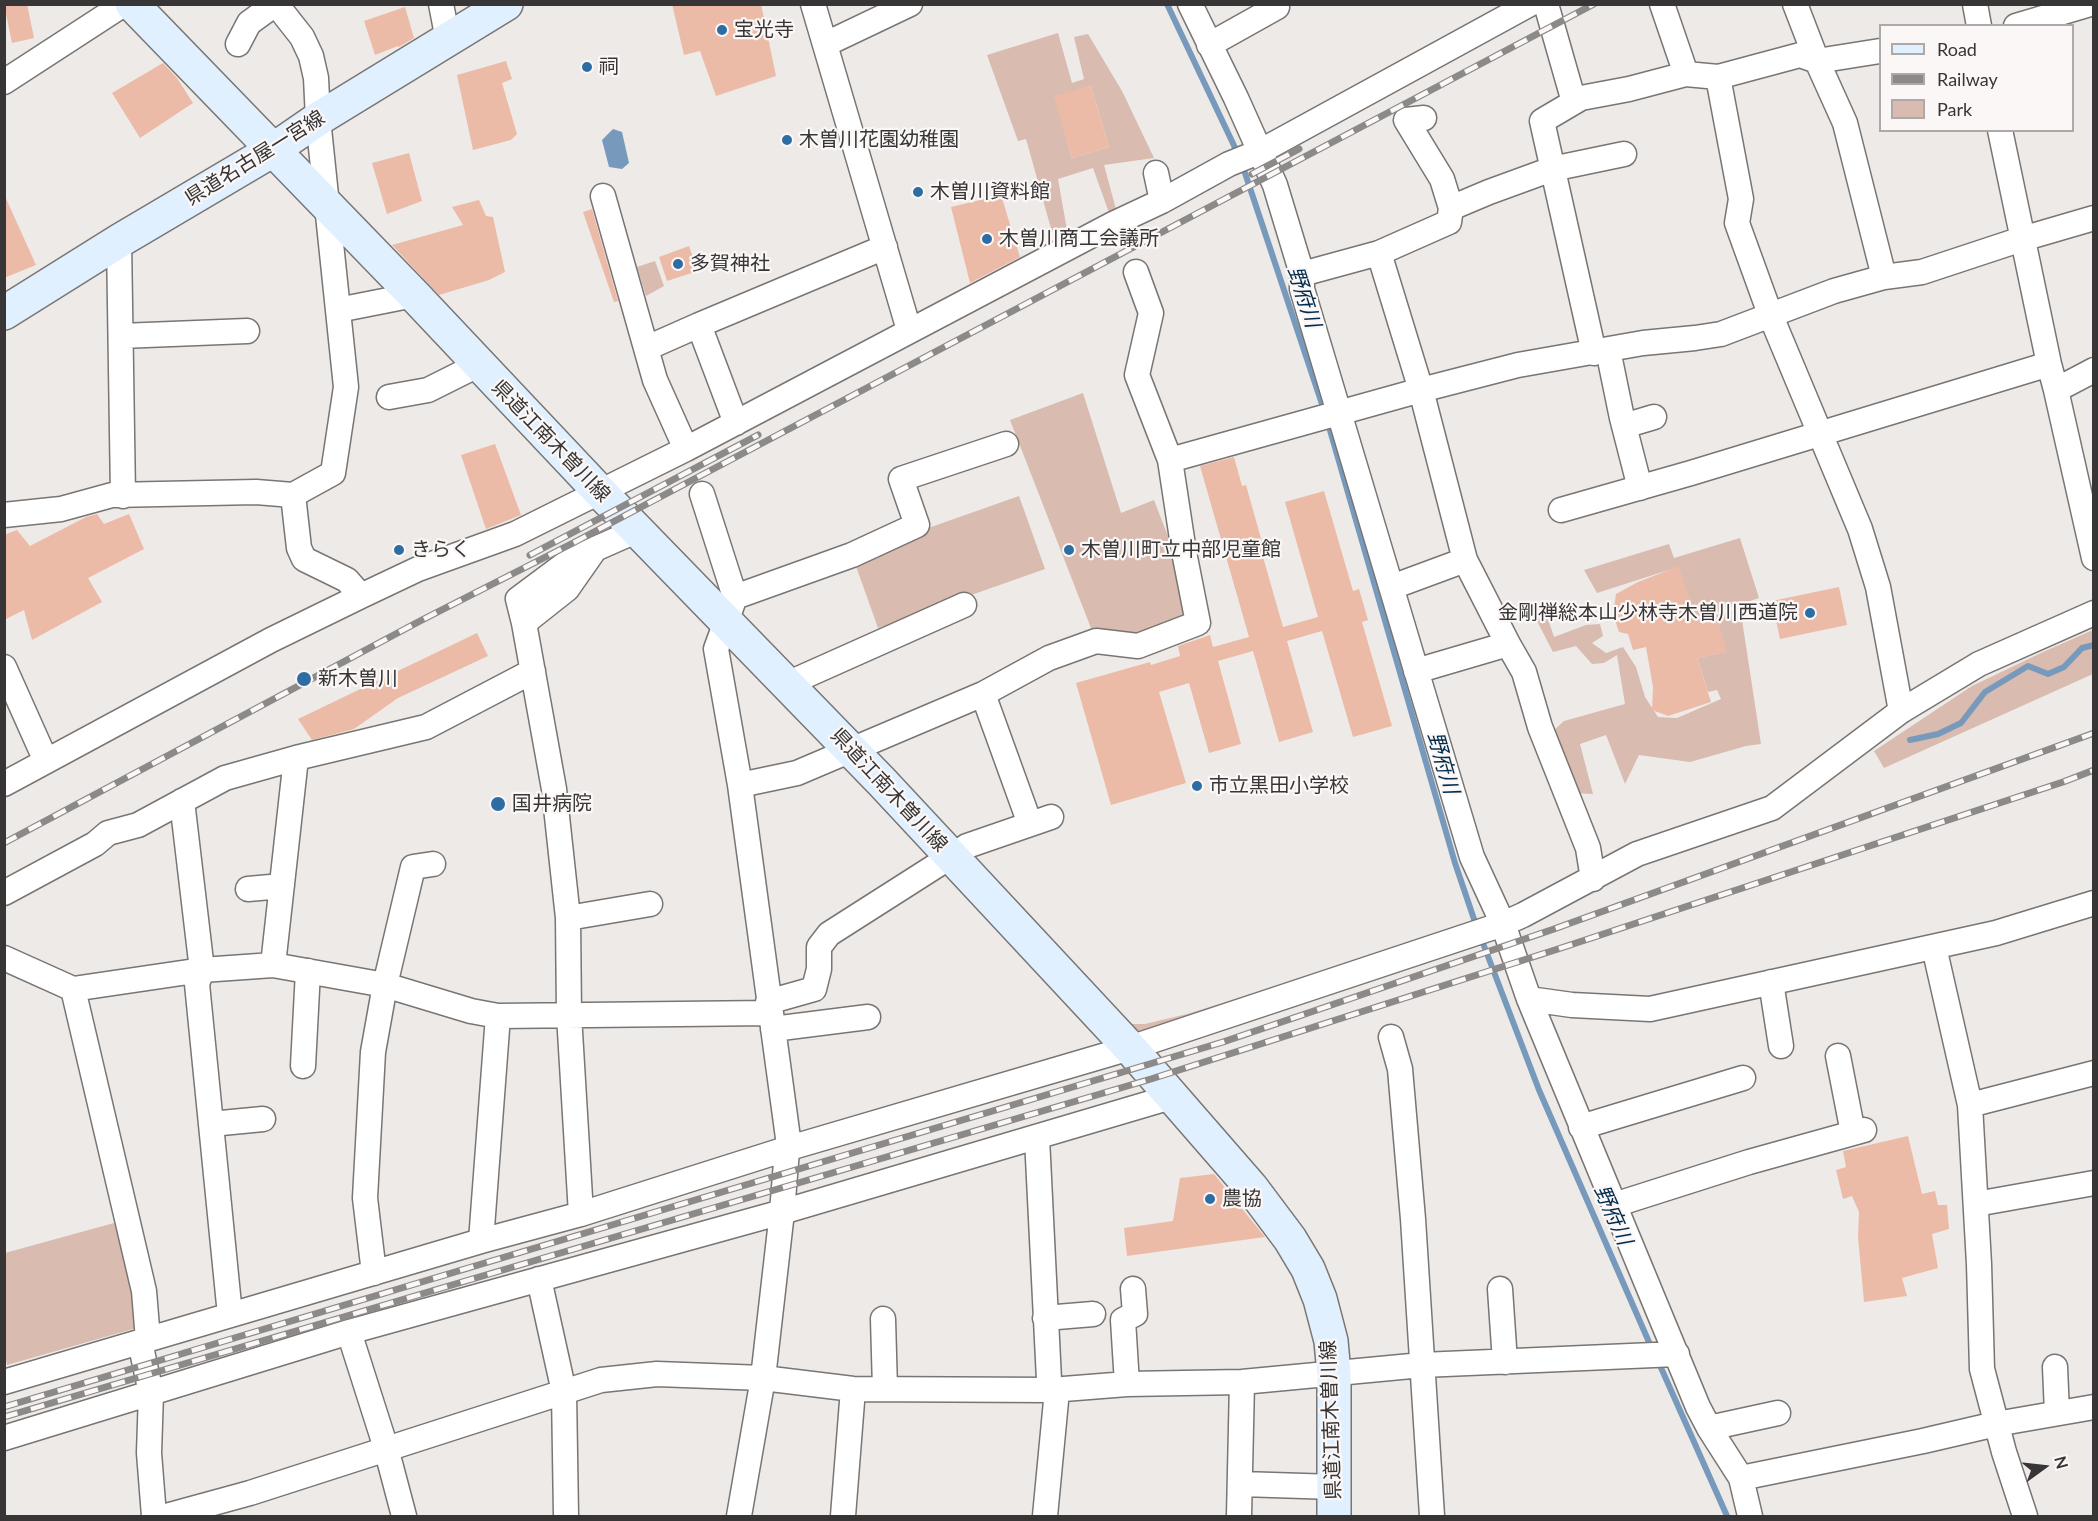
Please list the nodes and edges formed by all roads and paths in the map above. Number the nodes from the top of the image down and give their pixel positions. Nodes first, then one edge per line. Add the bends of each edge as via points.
1 (124, 4) edge
2 (132, 4) edge
3 (275, 4) edge
4 (441, 4) edge
5 (506, 4) edge
6 (813, 4) edge
7 (910, 4) edge
8 (1190, 4) edge
9 (1530, 4) edge
10 (1546, 4) edge
11 (1662, 4) edge
12 (1795, 4) edge
13 (1974, 4) edge
14 (2090, 4) edge
15 (1277, 7) dead end
16 (1979, 24) edge
17 (2023, 24) edge
18 (448, 40) junction
19 (238, 44) dead end
20 (825, 45) junction
21 (1209, 45) junction
22 (1879, 51) edge
23 (1817, 61) junction
24 (1686, 74) junction
25 (1718, 77) junction
26 (4, 82) edge
27 (1574, 102) junction
28 (1424, 118) dead end
29 (318, 119) junction
30 (2000, 132) edge
31 (273, 150) junction
32 (1258, 153) junction
33 (1624, 154) dead end
34 (1552, 169) junction
35 (1156, 173) dead end
36 (603, 196) dead end
37 (1162, 201) junction
38 (327, 205) junction
39 (1451, 208) junction
40 (2094, 218) edge
41 (2022, 239) junction
42 (119, 241) junction
43 (885, 247) junction
44 (1379, 253) junction
45 (1136, 272) dead end
46 (1302, 274) junction
47 (1884, 278) junction
48 (414, 295) junction
49 (338, 310) junction
50 (4, 313) edge
51 (1770, 314) junction
52 (699, 325) junction
53 (909, 330) junction
54 (247, 331) dead end
55 (121, 336) junction
56 (647, 348) junction
57 (1601, 352) junction
58 (478, 364) junction
59 (2049, 364) junction
60 (2094, 370) edge
61 (1421, 390) junction
62 (2056, 390) junction
63 (389, 397) dead end
64 (1329, 417) junction
65 (1654, 417) dead end
66 (736, 423) junction
67 (1624, 426) junction
68 (1819, 434) junction
69 (1006, 444) dead end
70 (687, 449) junction
71 (1170, 460) junction
72 (2084, 472) edge
73 (1640, 488) junction
74 (600, 492) junction
75 (702, 494) dead end
76 (293, 495) junction
77 (123, 496) junction
78 (1562, 510) dead end
79 (4, 515) edge
80 (638, 530) junction
81 (2094, 558) edge
82 (1465, 560) junction
83 (1392, 587) junction
84 (361, 596) junction
85 (964, 605) dead end
86 (731, 609) junction
87 (2094, 613) edge
88 (1508, 644) junction
89 (4, 667) edge
90 (533, 671) junction
91 (1416, 671) junction
92 (787, 684) junction
93 (984, 694) junction
94 (1901, 711) junction
95 (851, 750) junction
96 (296, 758) junction
97 (46, 761) junction
98 (4, 784) edge
99 (740, 785) junction
100 (182, 801) junction
101 (951, 856) junction
102 (433, 864) dead end
103 (1593, 879) junction
104 (282, 886) junction
105 (249, 889) dead end
106 (4, 893) edge
107 (2094, 903) edge
108 (650, 904) dead end
109 (568, 918) junction
110 (1498, 926) junction
111 (1934, 947) junction
112 (4, 958) edge
113 (273, 965) junction
114 (202, 970) junction
115 (308, 971) junction
116 (1771, 982) junction
117 (385, 985) junction
118 (73, 989) junction
119 (1529, 999) junction
120 (568, 1015) junction
121 (770, 1015) junction
122 (498, 1016) junction
123 (868, 1017) dead end
124 (1391, 1037) dead end
125 (1781, 1046) dead end
126 (1130, 1048) junction
127 (1838, 1056) dead end
128 (303, 1066) dead end
129 (2094, 1073) edge
130 (1743, 1078) dead end
131 (1171, 1097) junction
132 (1970, 1105) junction
133 (263, 1119) dead end
134 (211, 1124) junction
135 (1581, 1127) junction
136 (1037, 1138) junction
137 (786, 1149) junction
138 (2094, 1183) edge
139 (1976, 1204) junction
140 (1614, 1205) junction
141 (782, 1212) junction
142 (581, 1214) junction
143 (481, 1241) junction
144 (374, 1273) junction
145 (538, 1279) junction
146 (1132, 1289) dead end
147 (1500, 1289) dead end
148 (1093, 1314) dead end
149 (230, 1315) junction
150 (1045, 1318) junction
151 (883, 1319) dead end
152 (349, 1332) junction
153 (144, 1341) junction
154 (1675, 1354) junction
155 (1505, 1362) junction
156 (1422, 1365) junction
157 (2055, 1367) dead end
158 (1334, 1374) junction
159 (763, 1378) junction
160 (4, 1382) edge
161 (1242, 1382) junction
162 (1127, 1384) junction
163 (853, 1389) junction
164 (885, 1389) junction
165 (1051, 1390) junction
166 (564, 1392) junction
167 (151, 1393) junction
168 (2094, 1407) edge
169 (1778, 1413) dead end
170 (2057, 1413) junction
171 (1996, 1424) junction
172 (1709, 1428) junction
173 (4, 1438) edge
174 (386, 1448) junction
175 (1741, 1478) junction
176 (1241, 1484) junction
177 (1334, 1502) edge
178 (154, 1516) edge
179 (166, 1516) edge
180 (404, 1516) edge
181 (566, 1516) edge
182 (738, 1516) edge
183 (843, 1516) edge
184 (1045, 1516) edge
185 (1239, 1516) edge
186 (1432, 1516) edge
187 (1750, 1516) edge
188 (2025, 1516) edge

1 - 26 street
2 - 31 main road, 県道江南木曽川線
3 - 19 street via 249,23
3 - 29 street via 302,37 311,56
4 - 18 street
5 - 18 main road, 県道名古屋一宮線
6 - 20 street
7 - 20 street
8 - 21 street
9 - 32 street
10 - 27 street
11 - 24 street
12 - 23 street
13 - 16 street
14 - 17 street
15 - 21 street
18 - 29 main road, 県道名古屋一宮線
20 - 43 street
21 - 32 street
22 - 23 street
23 - 25 street via 1800,55
23 - 47 street via 1845,123
24 - 25 street
24 - 27 street
25 - 51 street via 1741,199 1737,223
27 - 34 street via 1542,121
28 - 39 street via 1406,120 1442,179
29 - 31 main road, 県道名古屋一宮線
29 - 38 street
30 - 41 street
31 - 38 main road, 県道江南木曽川線
31 - 42 main road, 県道名古屋一宮線
32 - 37 street via 1229,164
32 - 46 street via 1275,185
33 - 34 street
34 - 39 street
34 - 57 street
35 - 37 street
36 - 56 street
37 - 53 street
38 - 48 main road, 県道江南木曽川線
38 - 49 street
39 - 44 street via 1449,222
40 - 41 street
41 - 47 street via 1922,272
41 - 59 street
42 - 50 main road, 県道名古屋一宮線
42 - 55 street
43 - 52 street
43 - 53 street
44 - 46 street
44 - 61 street
45 - 71 street via 1151,313 1137,375
46 - 64 street
47 - 51 street
48 - 49 street
48 - 58 main road, 県道江南木曽川線
49 - 76 street via 346,387 333,473
51 - 57 street via 1721,334
51 - 68 street
52 - 56 street
52 - 66 street
53 - 66 street
54 - 55 street
55 - 77 street
56 - 70 street via 655,380
57 - 61 street via 1518,365
57 - 67 street
58 - 63 street via 428,390
58 - 74 main road, 県道江南木曽川線
59 - 62 street
59 - 68 street
60 - 62 street
61 - 64 street
61 - 82 street
62 - 72 street
64 - 71 street
64 - 83 street
65 - 67 street
66 - 70 street
67 - 73 street
68 - 73 street
68 - 94 street via 1860,529 1878,587
69 - 86 street via 901,479 916,525
70 - 74 street
71 - 93 street via 1198,623 1138,646 1096,641 1049,658
72 - 81 street
73 - 78 street
74 - 80 main road, 県道江南木曽川線
74 - 84 street via 515,534 418,569
75 - 86 street
76 - 77 street via 256,492
76 - 84 street via 299,548 304,559 347,580
77 - 79 street via 112,495 61,509
80 - 86 main road, 県道江南木曽川線
80 - 90 street via 595,549 566,575 567,589 524,623
82 - 83 street
82 - 88 street
83 - 91 street
84 - 97 street
85 - 92 street
86 - 92 main road, 県道江南木曽川線
86 - 99 street via 716,649
87 - 94 street via 1980,664
88 - 91 street
88 - 103 street via 1524,672 1540,727 1588,848
89 - 97 street
90 - 96 street via 426,727
90 - 109 street via 554,789
91 - 110 street via 1472,857
92 - 95 main road, 県道江南木曽川線
93 - 95 street
93 - 101 street via 1041,820 967,846
94 - 103 street via 1772,808 1637,854
95 - 99 street via 797,773
95 - 101 main road, 県道江南木曽川線
96 - 100 street via 225,778
96 - 104 street
97 - 98 street
99 - 121 street
100 - 106 street via 138,825 108,833 95,844
100 - 114 street
101 - 121 street via 829,934 819,947 814,989
101 - 126 main road, 県道江南木曽川線
102 - 117 street via 413,867
103 - 110 street
104 - 105 street
104 - 113 street
107 - 111 street
108 - 109 street
109 - 120 street
110 - 119 street
110 - 126 street
111 - 116 street
111 - 132 street
112 - 118 street
113 - 114 street
113 - 115 street
114 - 118 street
114 - 134 street via 197,984
115 - 117 street
115 - 128 street
116 - 119 street via 1650,1009
116 - 125 street
117 - 122 street
117 - 144 street via 373,1052 366,1150 365,1198
118 - 153 street via 144,1291
119 - 135 street
120 - 121 street
120 - 122 street
120 - 142 street
121 - 123 street
121 - 137 street via 788,1138
122 - 143 street
124 - 156 street via 1400,1069
126 - 131 main road, 県道江南木曽川線
126 - 137 street
127 - 140 street via 1858,1131
129 - 132 street
130 - 135 street
131 - 136 street
131 - 158 main road, 県道江南木曽川線 via 1251,1187 1308,1269 1331,1341
132 - 139 street
133 - 134 street
134 - 149 street
135 - 140 street
136 - 141 street
136 - 150 street
137 - 141 street
137 - 142 street
138 - 139 street
139 - 171 street via 1982,1369
140 - 154 street
141 - 145 street
141 - 159 street
142 - 143 street
143 - 144 street
144 - 149 street
145 - 152 street
145 - 166 street
146 - 162 street via 1135,1314 1123,1320
147 - 155 street
148 - 150 street
149 - 153 street
150 - 165 street
151 - 164 street
152 - 167 street
152 - 174 street
153 - 160 street
153 - 167 street
154 - 155 street
154 - 172 street
155 - 156 street
156 - 158 street
156 - 186 street
157 - 170 street
158 - 161 street
158 - 177 main road, 県道江南木曽川線
159 - 163 street
159 - 166 street via 657,1374 601,1380
159 - 182 street
161 - 162 street
161 - 176 street
162 - 165 street
163 - 164 street
163 - 183 street
164 - 165 street
165 - 184 street via 1056,1401
166 - 174 street
166 - 181 street
167 - 173 street
167 - 178 street via 149,1453
168 - 170 street
169 - 172 street
170 - 171 street
171 - 175 street via 1884,1439
171 - 188 street
172 - 175 street
174 - 179 street
174 - 180 street
175 - 187 street
176 - 177 street
176 - 185 street

